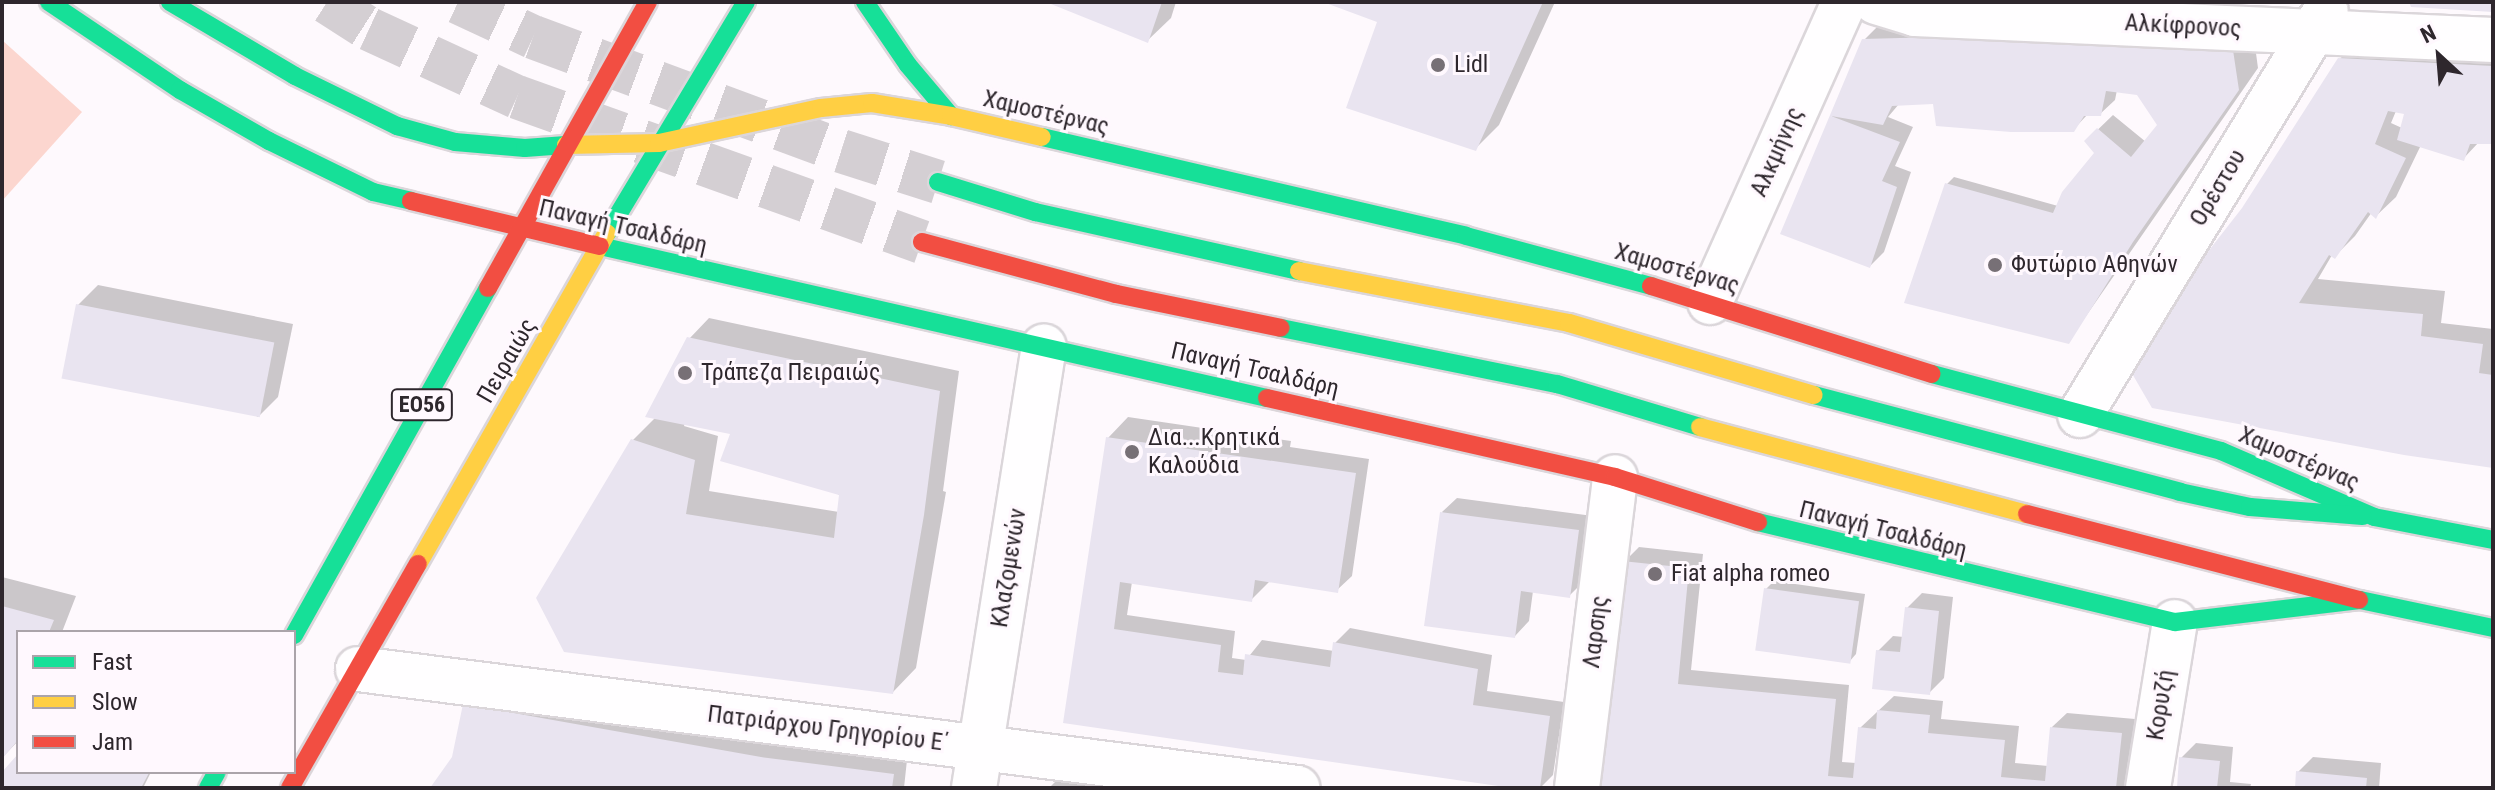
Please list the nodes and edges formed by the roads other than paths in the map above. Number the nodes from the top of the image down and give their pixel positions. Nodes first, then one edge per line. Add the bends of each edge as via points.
1 (49, 2) edge
2 (170, 2) edge
3 (648, 2) edge
4 (746, 2) edge
5 (865, 2) edge
6 (1844, 2) edge
7 (1876, 2) edge
8 (2322, 17) edge
9 (2493, 40) edge
10 (951, 116) junction
11 (659, 143) junction
12 (566, 145) junction
13 (938, 182) tunnel mouth
14 (520, 227) junction
15 (922, 242) tunnel mouth
16 (600, 246) junction
17 (1710, 302) junction
18 (1044, 347) junction
19 (2080, 415) junction
20 (1615, 477) junction
21 (2374, 517) junction
22 (2493, 540) edge
23 (2360, 600) junction
24 (2175, 622) junction
25 (2493, 628) edge
26 (296, 631) edge
27 (358, 669) junction
28 (977, 768) edge
29 (290, 788) edge
30 (1297, 788) edge
31 (1577, 788) edge
32 (2148, 788) edge

1 - 14 main road, Παναγή Τσαλδάρη via 180,90 342,179 373,192
2 - 12 main road via 295,76 397,126 455,142 525,148
3 - 12 main road, ΕΟ56
4 - 11 main road, Πειραιώς
5 - 10 main road
6 - 17 street, Αλκμήνης
7 - 8 street, Αλκίφρονος via 1915,14
8 - 9 street, Αλκίφρονος
8 - 19 street, Ορέστου
10 - 11 main road, Χαμοστέρνας via 872,103 821,108
10 - 17 main road, Χαμοστέρνας via 1466,236
11 - 12 main road, Χαμοστέρνας
11 - 16 main road, Πειραιώς
12 - 14 main road, ΕΟ56
13 - 21 main road via 1035,212 1223,256 1569,323 1767,382 2180,492 2250,507
14 - 16 main road, Παναγή Τσαλδάρη
14 - 26 main road, ΕΟ56
15 - 23 main road via 1173,307 1557,384 1751,442
16 - 18 main road, Παναγή Τσαλδάρη
16 - 27 main road, Πειραιώς
17 - 19 main road, Χαμοστέρνας via 1907,367
18 - 20 main road, Παναγή Τσαλδάρη
18 - 28 street, Κλαζομενών
19 - 21 main road, Χαμοστέρνας via 2221,451
20 - 24 main road, Παναγή Τσαλδάρη via 1798,534
20 - 31 street, Λαρσης
21 - 22 main road
23 - 24 main road, Παναγή Τσαλδάρη
23 - 25 main road, Παναγή Τσαλδάρη
24 - 32 street, Κορυζή
27 - 28 street, Πατριάρχου Γρηγορίου Ε΄
27 - 29 main road, Πειραιώς
28 - 30 street, Πατριάρχου Γρηγορίου Ε΄

